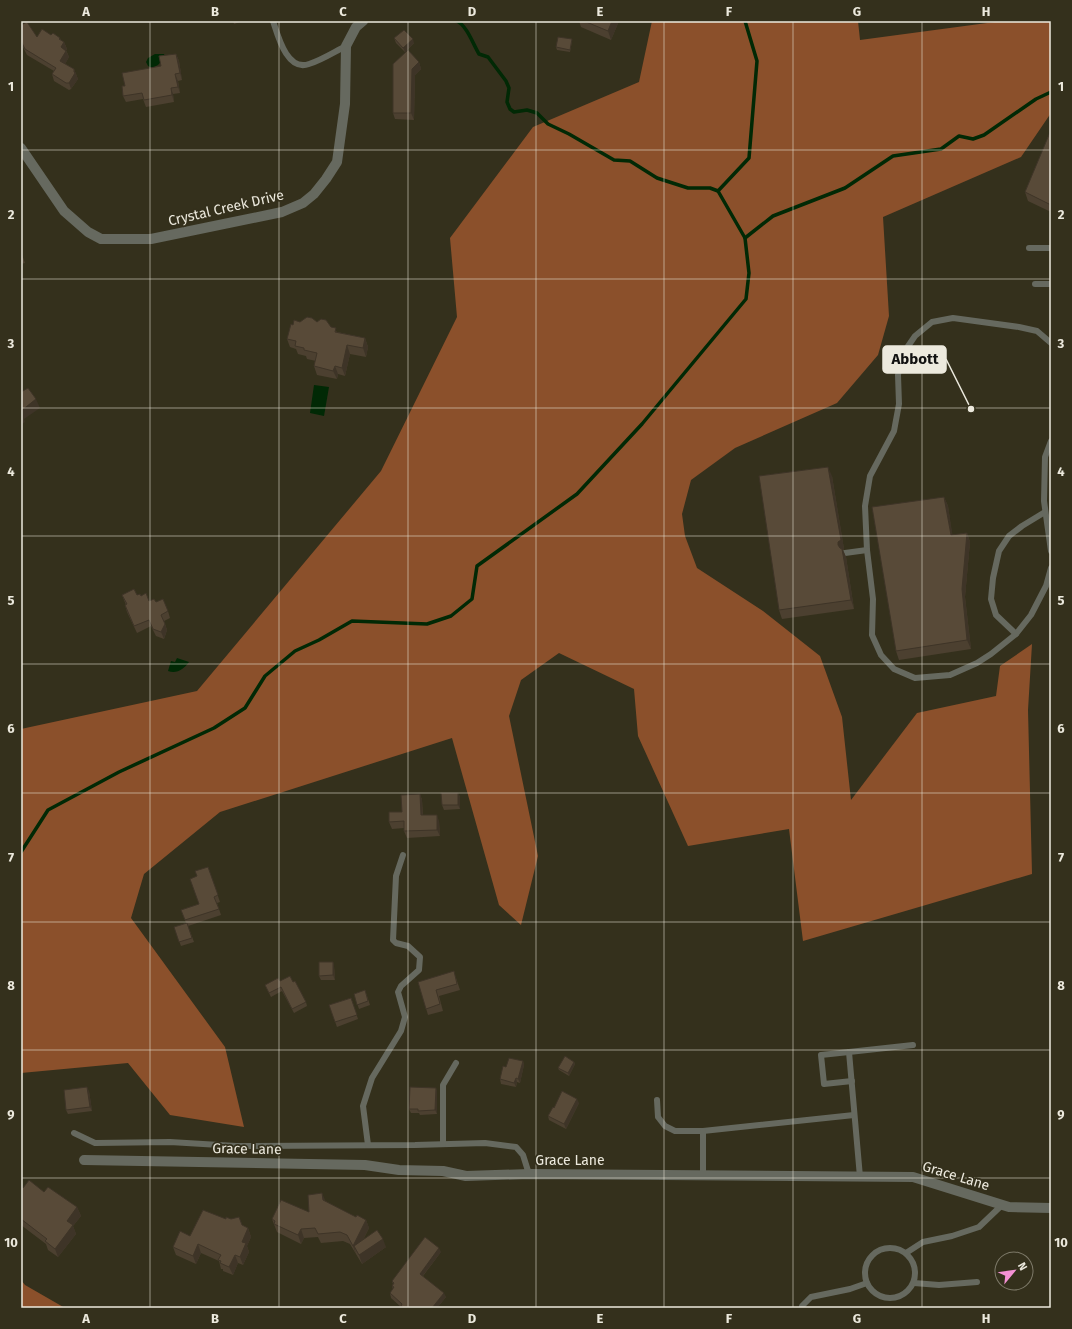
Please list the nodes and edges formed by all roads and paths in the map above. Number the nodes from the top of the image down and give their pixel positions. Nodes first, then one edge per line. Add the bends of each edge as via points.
1 (273, 21) edge
2 (363, 21) edge
3 (346, 46) junction
4 (21, 148) edge
5 (1029, 248) dead end
6 (1051, 248) edge
7 (1034, 284) dead end
8 (1051, 284) edge
9 (1051, 343) edge
10 (1051, 441) edge
11 (1045, 512) junction
12 (867, 550) junction
13 (1051, 551) edge
14 (845, 553) dead end
15 (1051, 568) edge
16 (1016, 634) junction
17 (403, 855) dead end
18 (913, 1045) dead end
19 (849, 1052) junction
20 (456, 1063) dead end
21 (852, 1081) junction
22 (657, 1100) dead end
23 (854, 1115) junction
24 (703, 1131) junction
25 (74, 1133) dead end
26 (443, 1144) junction
27 (368, 1145) junction
28 (84, 1160) dead end
29 (529, 1174) junction
30 (703, 1175) junction
31 (860, 1177) junction
32 (1002, 1205) junction
33 (1051, 1208) edge
34 (906, 1253) junction
35 (977, 1282) dead end
36 (867, 1283) junction
37 (914, 1283) junction
38 (802, 1308) edge

1 - 3 lane via 279,41 288,56 297,64 308,65
2 - 3 street, Crystal Creek Drive via 356,27
3 - 4 street, Crystal Creek Drive via 345,104 337,162 314,194 303,203 282,212 151,239 101,239 88,232 64,211
5 - 6 lane
7 - 8 lane
9 - 12 lane via 1037,331 953,318 932,322 915,336 902,355 898,375 899,404 894,431 870,476 865,506
10 - 11 lane via 1045,457
11 - 13 lane
11 - 16 lane via 1009,536 999,551 991,599 996,615
12 - 14 lane
12 - 16 lane via 873,599 872,635 881,656 894,669 915,678 950,675 977,663
15 - 16 lane via 1046,586 1031,615
17 - 27 lane via 396,876 392,940 408,946 420,957 419,970 398,992 405,1017 401,1031 372,1078 363,1106
18 - 19 lane
19 - 21 lane
19 - 21 lane via 821,1055 824,1084
20 - 26 lane via 443,1085
21 - 23 lane
22 - 24 lane via 658,1117 665,1126 675,1131
23 - 24 lane
23 - 31 lane
24 - 30 lane
25 - 27 lane via 95,1143
26 - 27 lane
26 - 29 lane via 485,1143 516,1147 523,1156
28 - 29 street, Grace Lane via 365,1165 399,1170 443,1171 466,1176
29 - 30 street, Grace Lane
30 - 31 street, Grace Lane
31 - 32 street, Grace Lane via 913,1177
32 - 33 street, Grace Lane
32 - 34 lane via 979,1227 923,1242
34 - 36 lane via 891,1248 875,1253 866,1267
34 - 37 lane via 915,1267
35 - 37 lane via 939,1286
36 - 37 lane via 878,1296 895,1298 903,1295
36 - 38 lane via 811,1297

